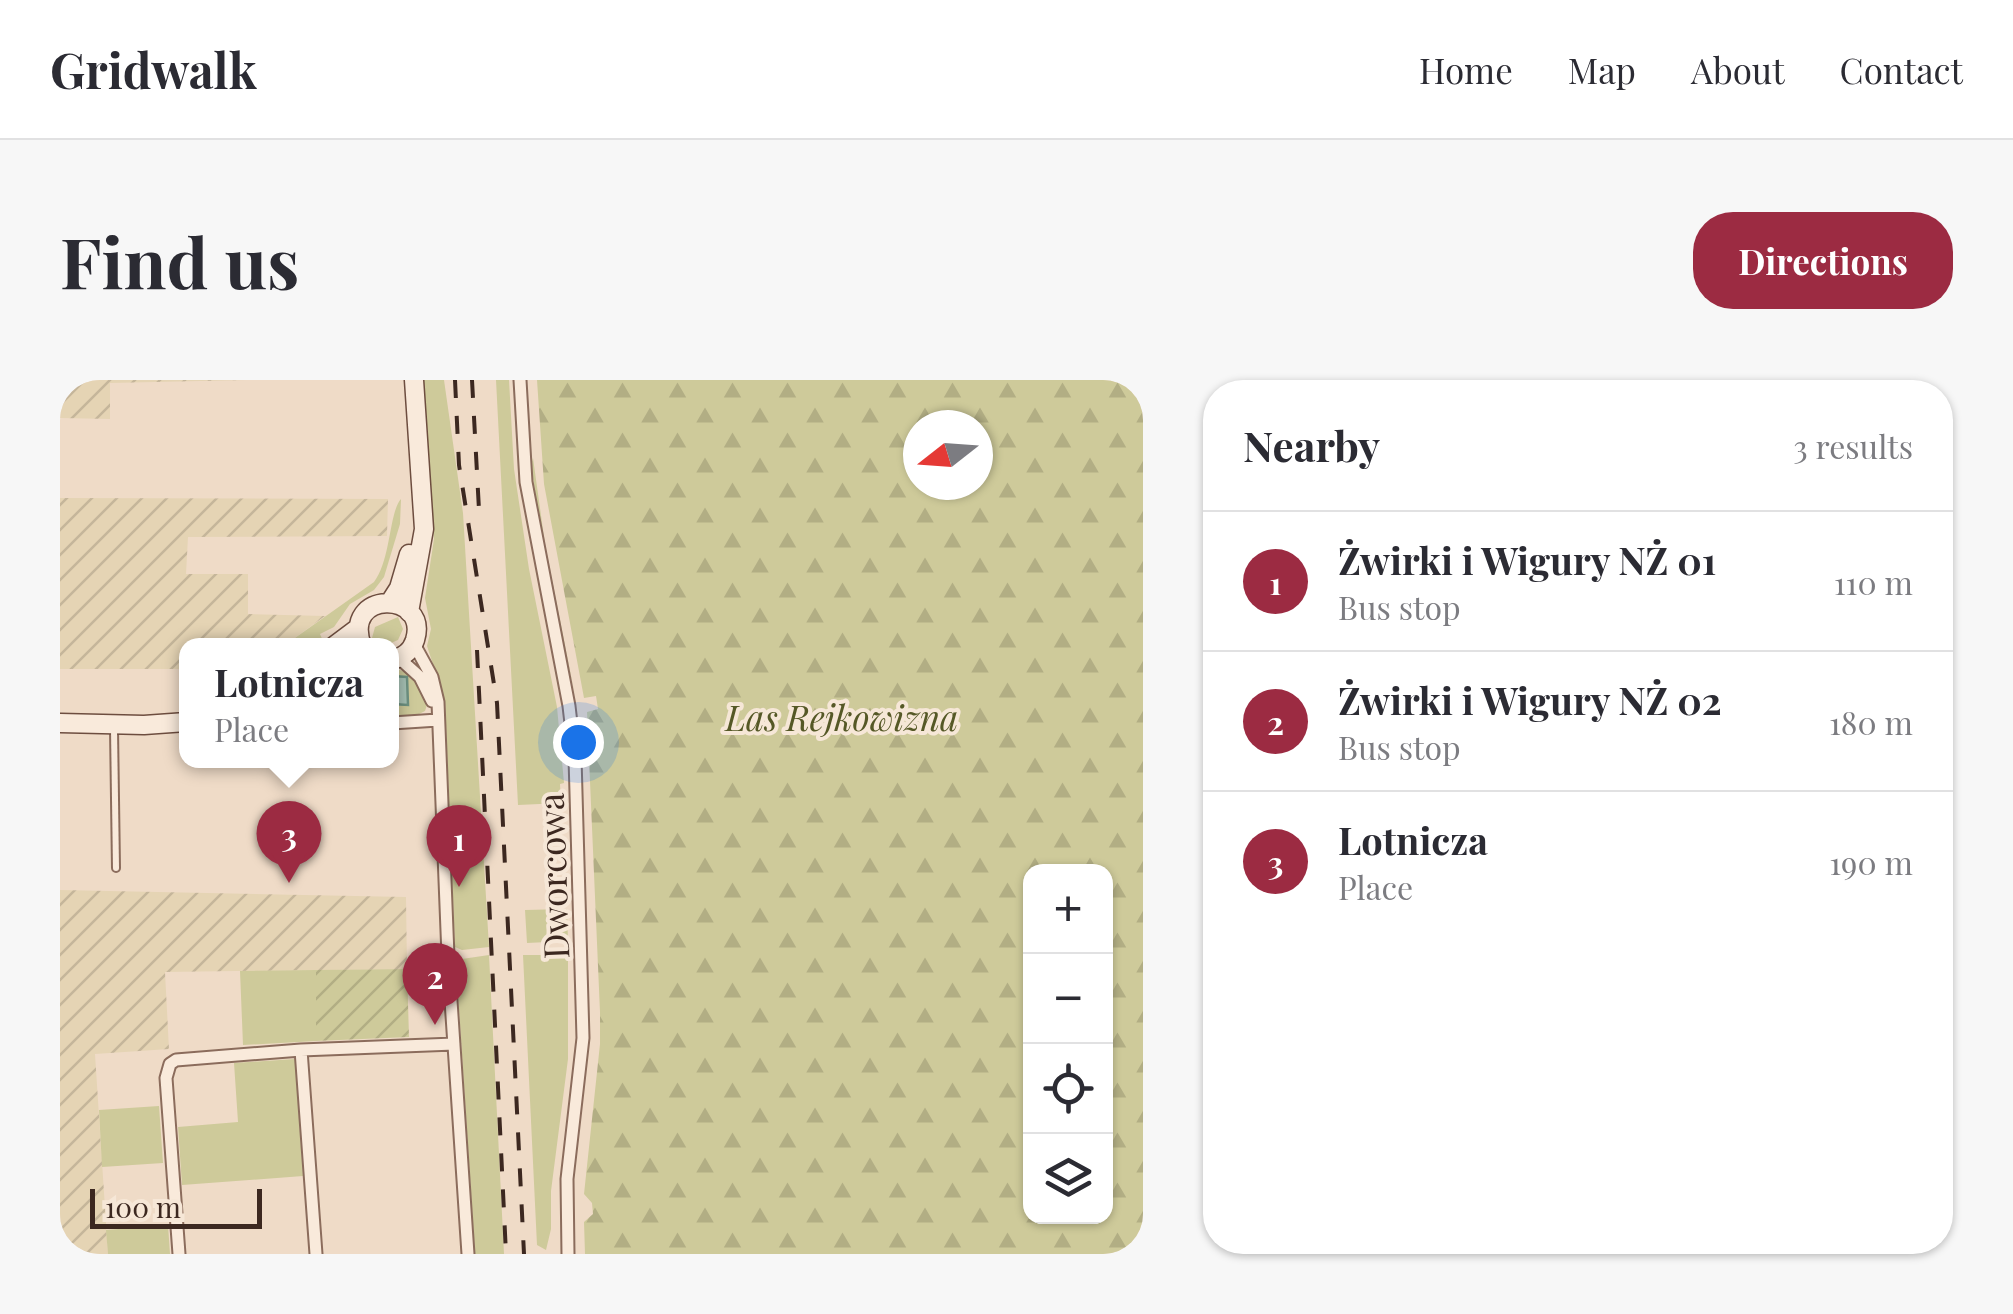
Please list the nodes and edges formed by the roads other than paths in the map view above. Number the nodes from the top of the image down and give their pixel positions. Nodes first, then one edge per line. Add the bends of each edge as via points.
1 (414, 380) edge
2 (520, 380) edge
3 (421, 495) junction
4 (390, 602) junction
5 (409, 612) junction
6 (360, 637) edge
7 (414, 644) junction
8 (399, 656) edge
9 (399, 662) edge
10 (179, 714) edge
11 (438, 720) junction
12 (179, 722) edge
13 (399, 722) edge
14 (60, 723) edge
15 (115, 723) junction
16 (116, 868) dead end
17 (454, 1044) junction
18 (300, 1050) junction
19 (179, 1254) edge
20 (316, 1254) edge
21 (468, 1254) edge
22 (568, 1254) edge

1 - 3 main road
2 - 22 street, Dworcowa via 530,510 575,758 583,1038 567,1180
3 - 4 main road via 405,572
3 - 5 main road via 424,539
4 - 5 main road
4 - 6 main road via 369,609
5 - 7 main road
7 - 8 main road
7 - 11 street via 437,691
9 - 11 street via 424,683
10 - 15 main road
11 - 13 street
11 - 17 street
12 - 15 main road
14 - 15 main road
15 - 16 lane
17 - 18 street
17 - 21 street
18 - 19 street via 170,1064
18 - 20 street

